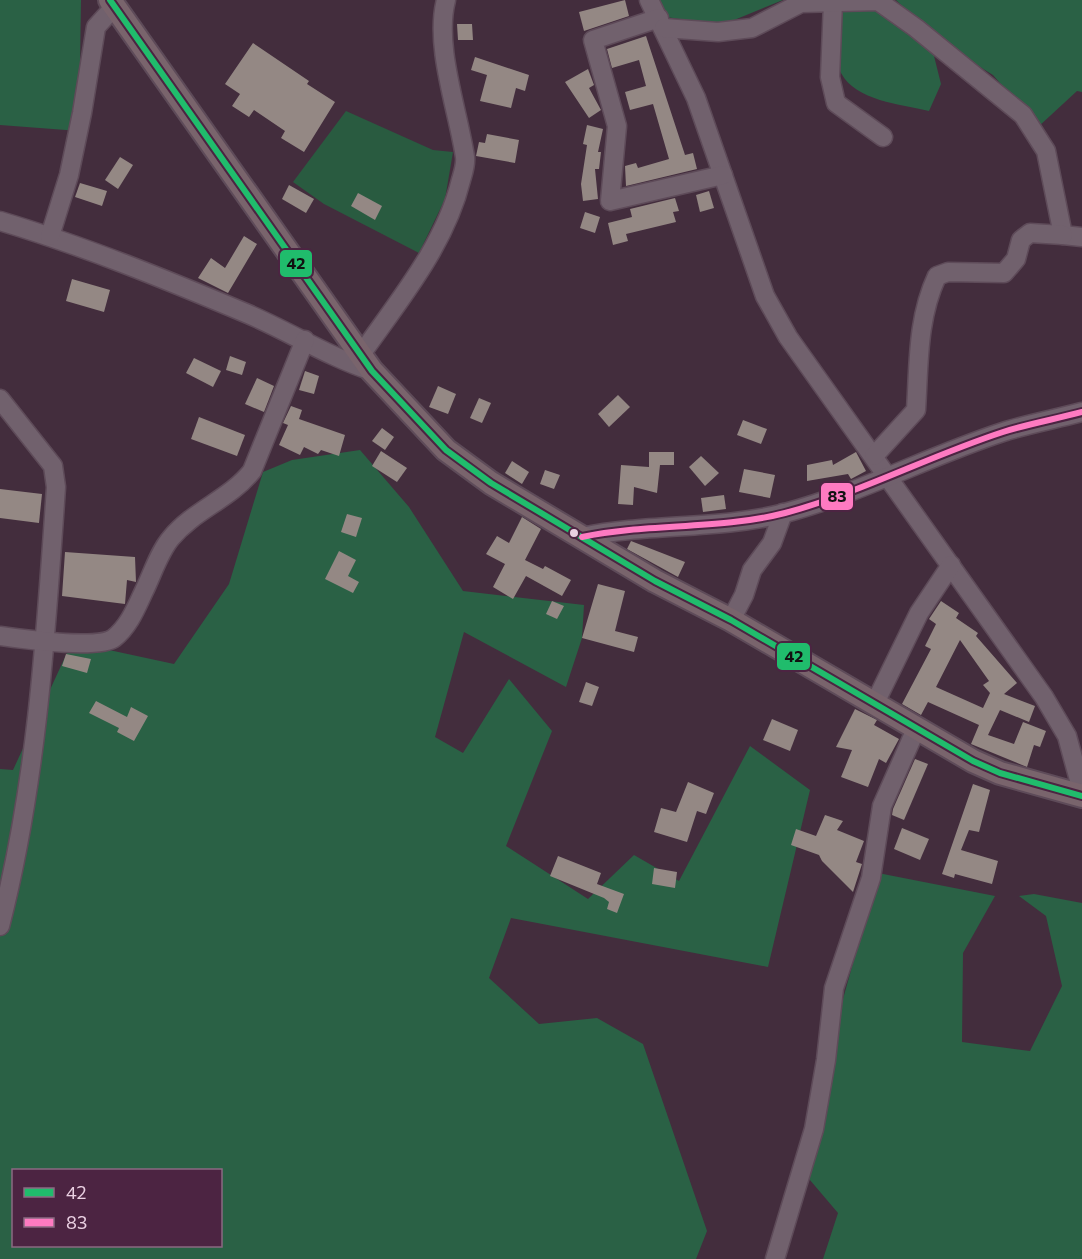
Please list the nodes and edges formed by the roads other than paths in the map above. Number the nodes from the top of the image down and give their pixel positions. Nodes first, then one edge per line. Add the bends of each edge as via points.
1 (446, 0) edge
2 (649, 0) edge
3 (833, 2) junction
4 (113, 3) edge
5 (661, 23) junction
6 (883, 137) dead end
7 (723, 175) junction
8 (0, 221) edge
9 (1063, 235) junction
10 (50, 236) junction
11 (1082, 237) edge
12 (305, 340) junction
13 (367, 362) junction
14 (0, 399) edge
15 (1082, 412) edge
16 (873, 456) junction
17 (889, 477) junction
18 (783, 513) junction
19 (582, 537) junction
20 (951, 565) junction
21 (731, 620) junction
22 (0, 636) edge
23 (45, 642) junction
24 (874, 705) junction
25 (916, 729) junction
26 (1082, 791) edge
27 (1082, 796) edge
28 (0, 926) edge
29 (775, 1259) edge

1 - 13 street via 442,14 445,44 466,160 457,197 442,230
2 - 5 street
3 - 5 street via 801,3 752,28 718,33
3 - 6 street via 830,77 836,103
3 - 9 street via 878,1 1023,115 1046,151
4 - 10 street via 96,27 79,130
4 - 13 main road
5 - 7 street via 696,98
5 - 7 street via 593,40 617,126 610,201
7 - 16 street via 765,296 788,337
8 - 10 street
9 - 11 street
9 - 16 street via 1030,233 1021,240 1016,259 1004,273 948,272 937,276 926,299 920,334 916,410
10 - 12 street
12 - 13 street via 342,361
12 - 23 street via 252,471 241,485 197,512 170,539 130,620 112,639 93,643
13 - 19 main road via 446,450 491,483
14 - 23 street via 53,466 56,487
15 - 17 street via 1003,432
16 - 17 street
17 - 18 street
17 - 20 street
18 - 19 street
18 - 21 street via 772,543 752,570
19 - 21 main road
20 - 24 street via 919,613
20 - 26 street via 1067,736
21 - 24 main road
22 - 23 street
23 - 28 street via 25,811
24 - 25 main road
25 - 27 main road via 1000,773
25 - 29 street via 882,806 870,878 834,988 814,1129

